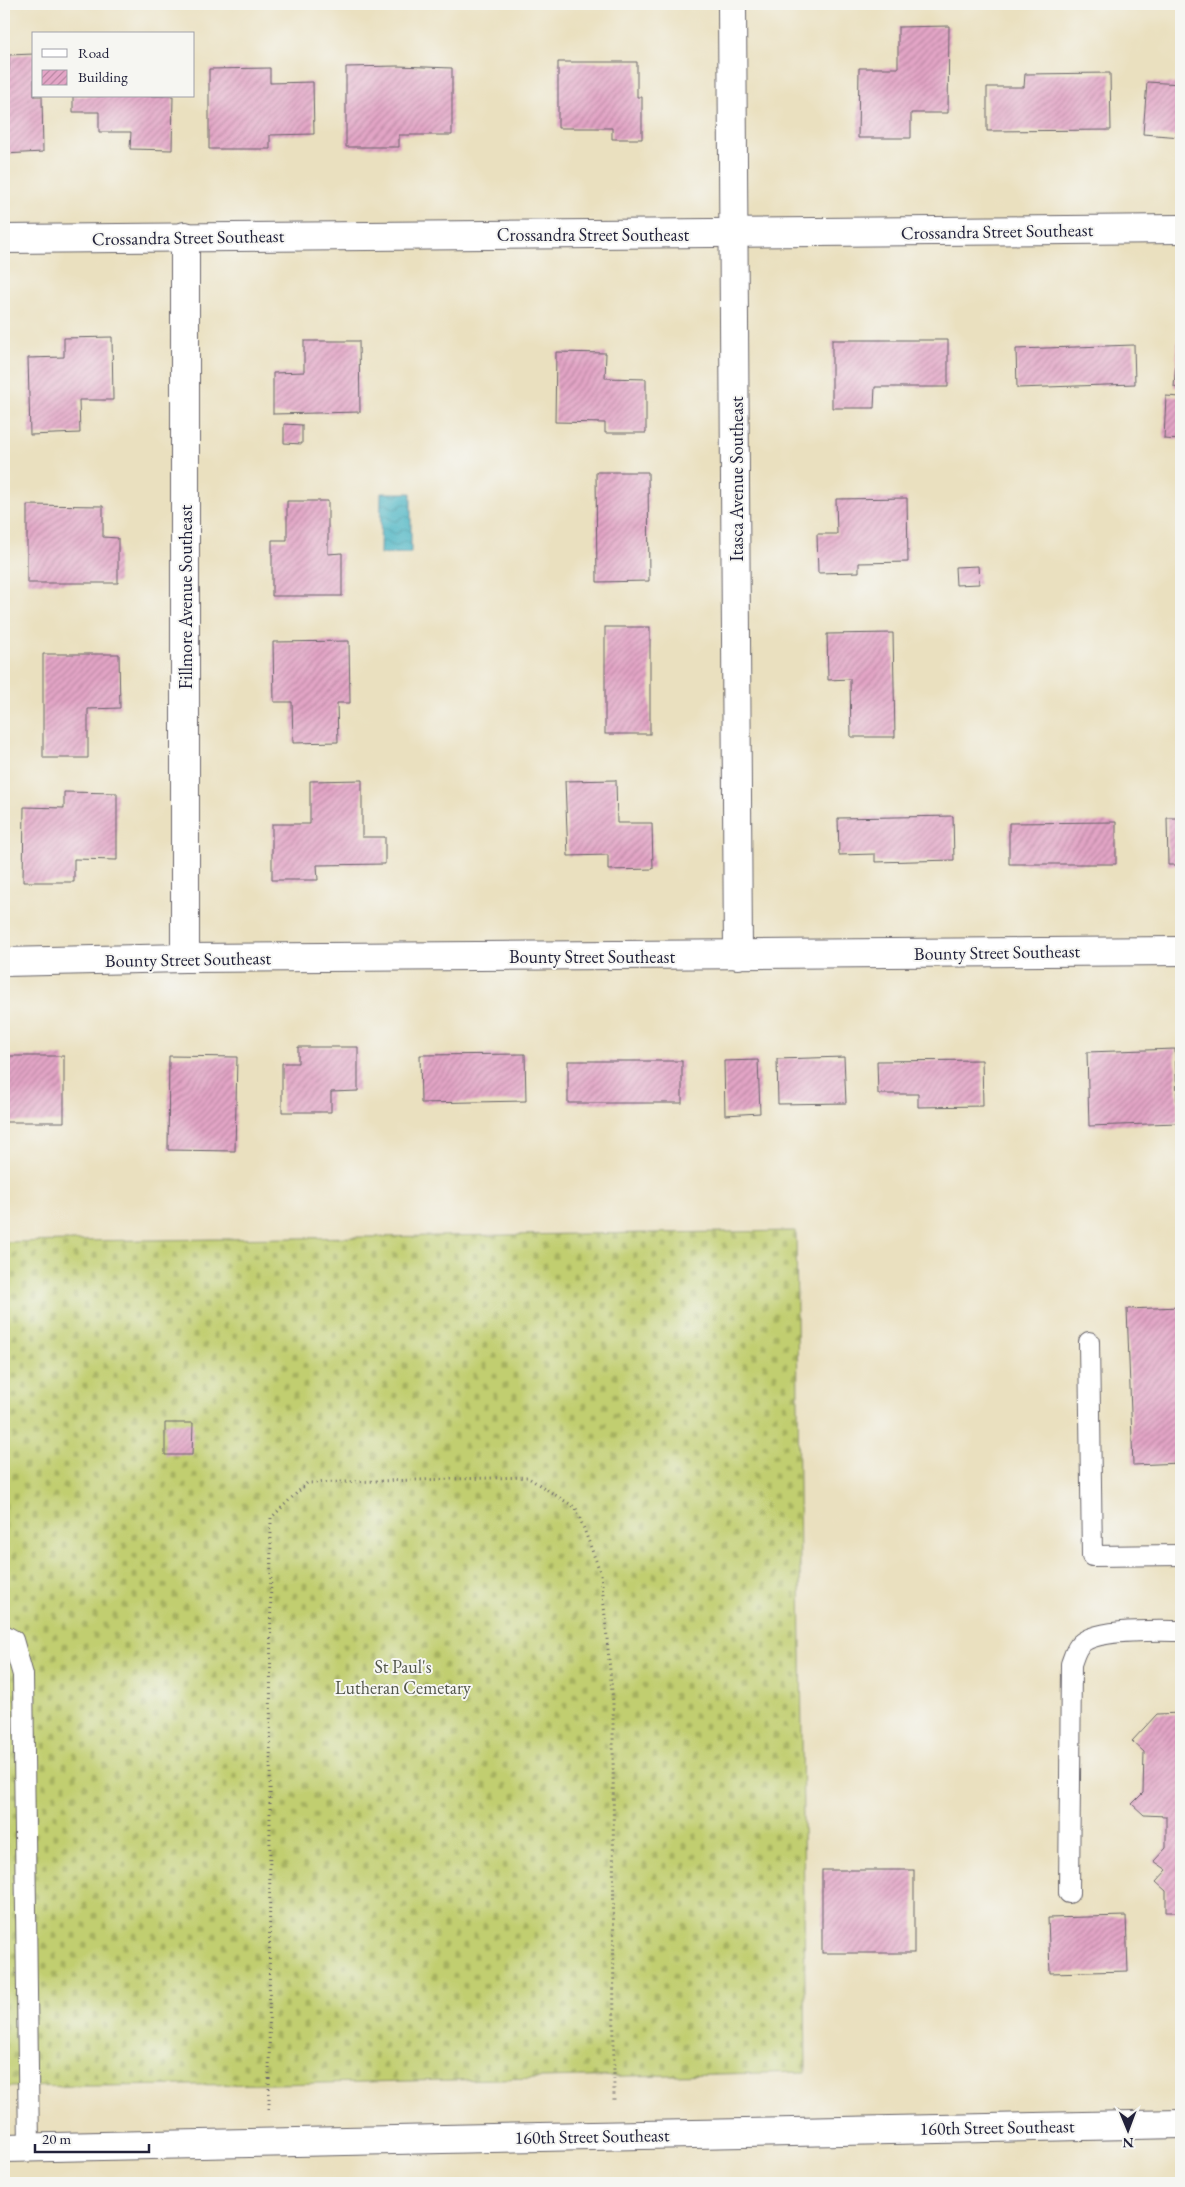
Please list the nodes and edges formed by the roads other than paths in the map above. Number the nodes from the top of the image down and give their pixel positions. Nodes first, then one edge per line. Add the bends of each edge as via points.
1 (732, 4) edge
2 (1181, 229) edge
3 (734, 234) junction
4 (185, 236) junction
5 (4, 239) edge
6 (1181, 951) edge
7 (738, 955) junction
8 (184, 958) junction
9 (4, 962) edge
10 (1089, 1342) dead end
11 (1181, 1555) edge
12 (1181, 1631) edge
13 (4, 1635) edge
14 (1069, 1893) dead end
15 (1181, 2124) edge
16 (16, 2148) edge

1 - 3 street, Itasca Avenue Southeast
2 - 3 street, Crossandra Street Southeast
3 - 4 street, Crossandra Street Southeast
3 - 7 street, Itasca Avenue Southeast
4 - 5 street, Crossandra Street Southeast
4 - 8 street, Fillmore Avenue Southeast
6 - 7 street, Bounty Street Southeast
7 - 8 street, Bounty Street Southeast
8 - 9 street, Bounty Street Southeast
10 - 11 lane via 1092,1556
12 - 14 lane via 1120,1632 1097,1636 1079,1645 1071,1664
13 - 16 lane via 13,1640 23,1675
15 - 16 street, 160th Street Southeast

